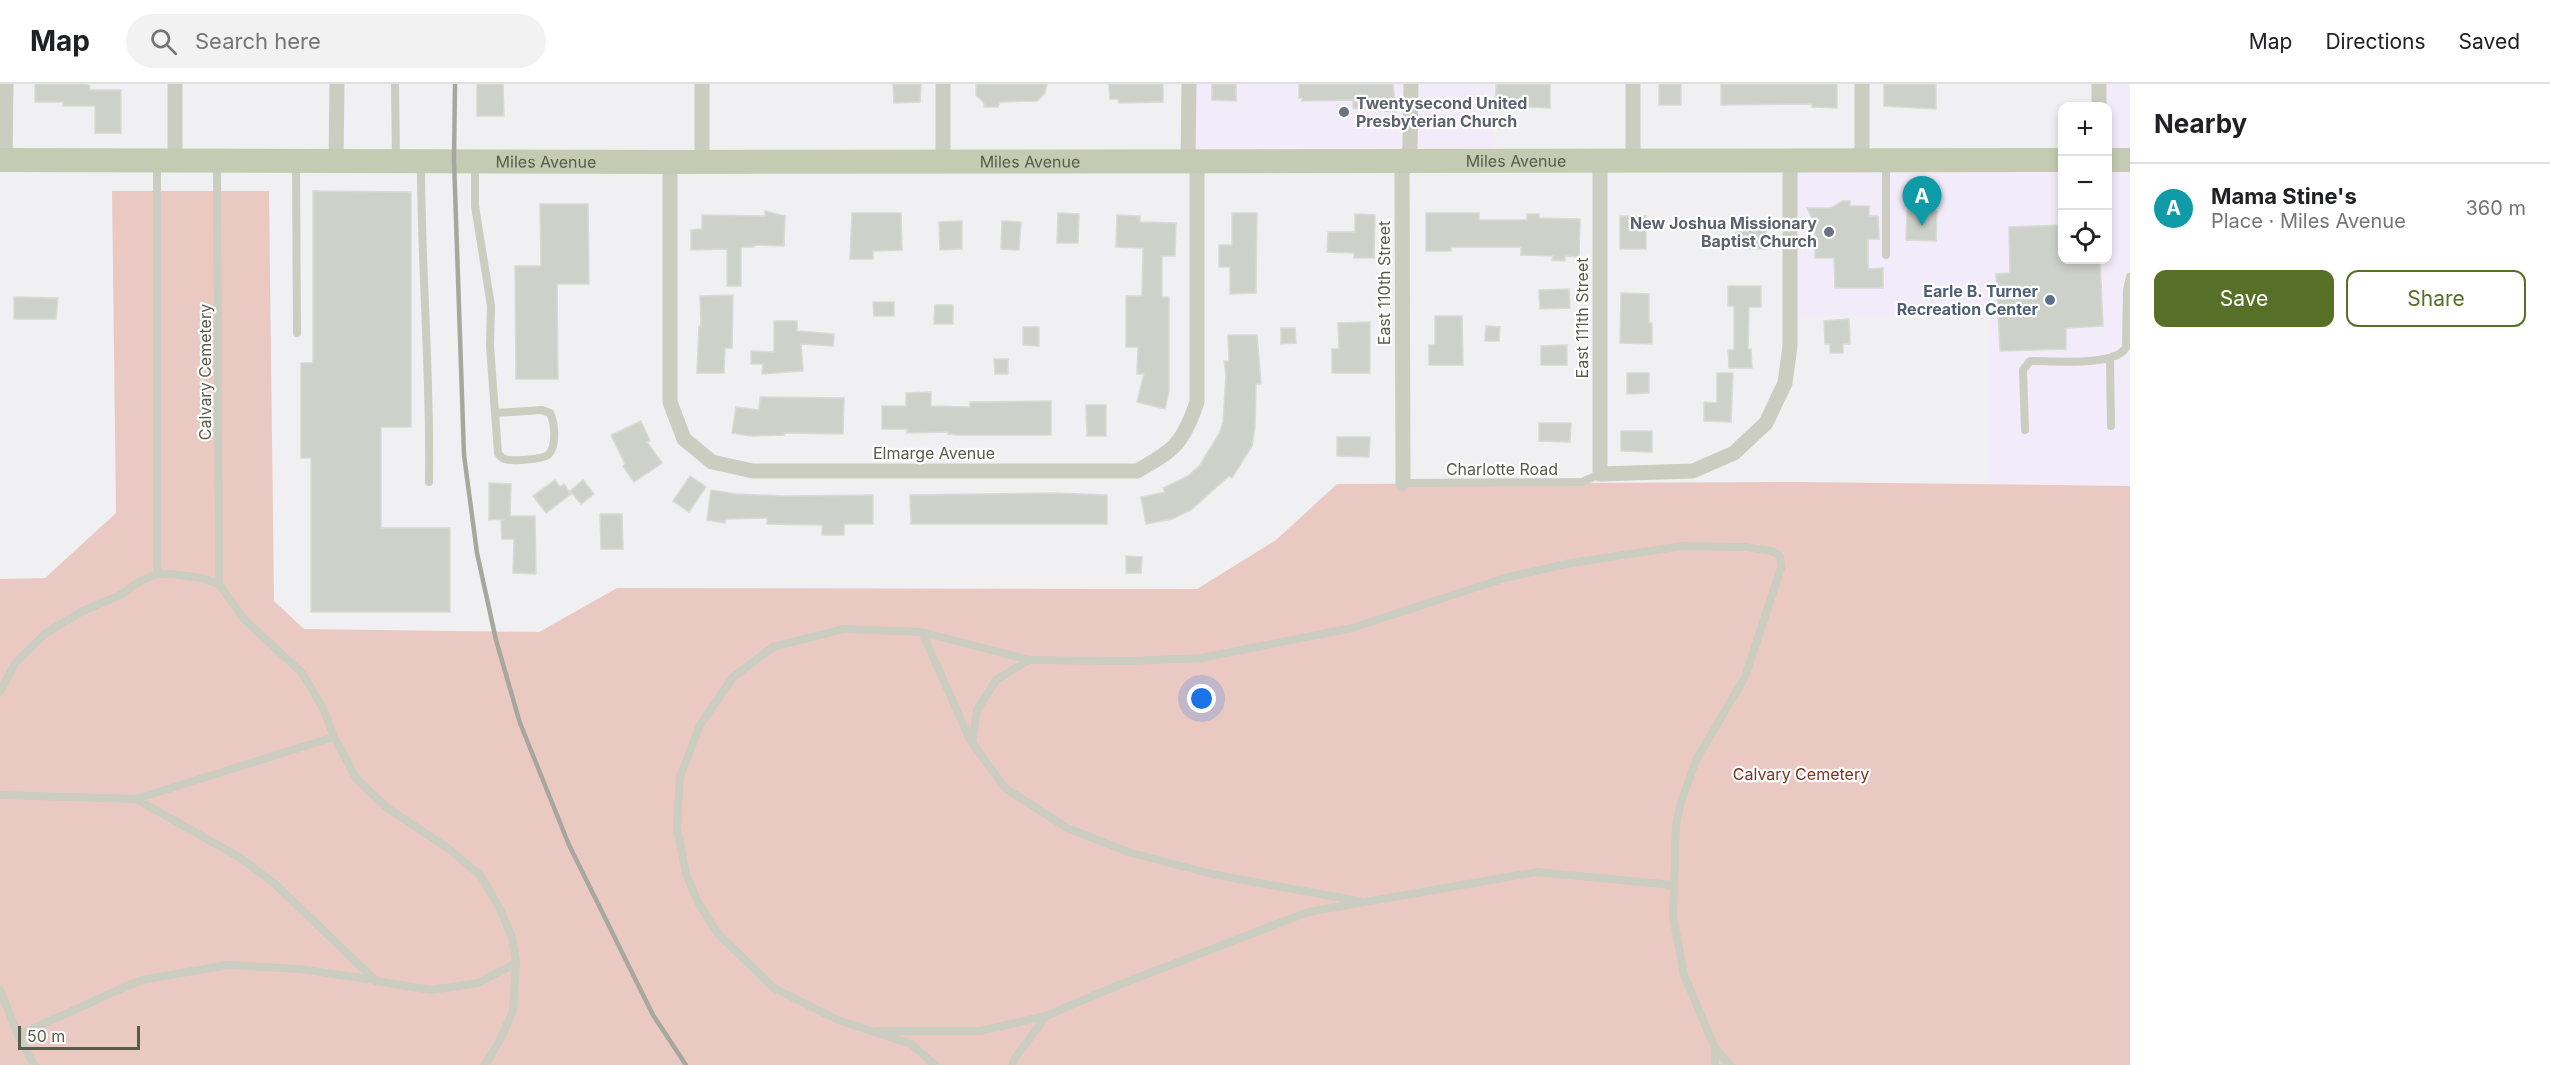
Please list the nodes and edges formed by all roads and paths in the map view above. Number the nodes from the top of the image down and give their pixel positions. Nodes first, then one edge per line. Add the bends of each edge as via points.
1 (6, 84) edge
2 (175, 84) edge
3 (336, 84) edge
4 (395, 84) edge
5 (702, 84) edge
6 (943, 84) edge
7 (1189, 84) edge
8 (1411, 84) edge
9 (1633, 84) edge
10 (1862, 84) edge
11 (2099, 84) edge
12 (2099, 102) edge
13 (3, 160) edge
14 (166, 160) junction
15 (217, 160) junction
16 (296, 160) junction
17 (336, 160) junction
18 (396, 160) junction
19 (421, 160) junction
20 (474, 160) junction
21 (2058, 160) edge
22 (2112, 160) edge
23 (2130, 160) edge
24 (1862, 161) junction
25 (1886, 161) junction
26 (670, 162) junction
27 (702, 162) junction
28 (943, 162) junction
29 (1193, 162) junction
30 (1405, 162) junction
31 (1600, 162) junction
32 (1633, 162) junction
33 (1790, 162) junction
34 (1886, 255) dead end
35 (2130, 277) edge
36 (297, 333) dead end
37 (2110, 360) junction
38 (495, 413) junction
39 (2111, 426) dead end
40 (2025, 430) dead end
41 (1600, 474) junction
42 (429, 482) dead end
43 (1402, 483) joint
44 (157, 574) junction
45 (219, 584) junction
46 (922, 632) junction
47 (1029, 660) junction
48 (0, 692) edge
49 (334, 737) junction
50 (972, 743) junction
51 (0, 795) edge
52 (136, 799) junction
53 (1673, 885) junction
54 (1366, 902) junction
55 (516, 963) junction
56 (376, 981) junction
57 (0, 990) edge
58 (1046, 1016) junction
59 (871, 1031) junction
60 (18, 1035) junction
61 (1715, 1048) junction
62 (34, 1065) edge
63 (485, 1065) edge
64 (935, 1065) edge
65 (1013, 1065) edge
66 (1715, 1065) edge
67 (1730, 1065) edge

1 - 13 street
2 - 14 street
3 - 17 street
4 - 18 lane
5 - 27 street
6 - 28 street
7 - 29 street, Elmarge Avenue
8 - 30 street, East 110th Street via 1410,147
9 - 32 street
10 - 24 street
11 - 12 street
13 - 14 main road, Miles Avenue
14 - 15 main road, Miles Avenue
14 - 44 lane
15 - 16 main road, Miles Avenue
15 - 45 lane, Calvary Cemetery
16 - 17 main road, Miles Avenue
16 - 36 lane
17 - 18 main road, Miles Avenue
18 - 19 main road, Miles Avenue
19 - 20 main road, Miles Avenue
19 - 42 lane
20 - 26 main road, Miles Avenue
20 - 38 lane via 475,206 491,306
21 - 25 main road, Miles Avenue
22 - 23 main road
24 - 25 main road, Miles Avenue
24 - 33 main road, Miles Avenue
25 - 34 lane
26 - 27 main road, Miles Avenue
26 - 29 street, Elmarge Avenue via 670,402 684,439 712,462 753,471 1137,471 1170,453 1188,430 1197,402
27 - 28 main road, Miles Avenue
28 - 29 main road, Miles Avenue
29 - 30 main road, Miles Avenue
30 - 31 main road, Miles Avenue
30 - 43 street, East 110th Street
31 - 32 main road, Miles Avenue
31 - 41 street, East 111th Street
32 - 33 main road, Miles Avenue
33 - 41 street via 1790,346 1785,383 1767,423 1734,453 1693,471
35 - 37 lane via 2126,347
37 - 39 lane
37 - 40 lane via 2030,361 2023,370
38 - 38 lane via 498,453 502,458 509,461 550,453 554,446 550,413
41 - 43 lane, Charlotte Road via 1582,482
44 - 45 lane via 202,578
44 - 48 lane via 46,633 15,663
45 - 49 lane via 244,619 302,673 323,708
46 - 47 lane
46 - 50 lane
46 - 59 lane via 844,629 773,647 733,677 700,725 680,777 677,828 686,874 718,934 774,988 838,1020
47 - 50 lane via 996,680 977,710
47 - 53 lane via 1201,658 1352,628 1504,578 1570,563 1683,546 1745,546 1772,551 1780,556 1781,568 1745,677 1696,760 1680,805
49 - 52 lane
49 - 55 lane via 356,778 386,807 449,849 481,876 512,937
50 - 54 lane via 1005,788 1067,828 1131,853 1216,875
51 - 52 lane
52 - 56 lane via 239,857 274,883
53 - 54 lane via 1537,872
53 - 61 lane via 1673,916 1684,975
54 - 58 lane via 1308,912
55 - 56 lane via 478,982 431,990
55 - 63 lane via 513,1011
56 - 60 lane via 299,969 228,964 141,980
57 - 60 lane
58 - 59 lane via 980,1031
58 - 65 lane
59 - 64 lane via 911,1044
60 - 62 lane
61 - 66 lane
61 - 67 lane

